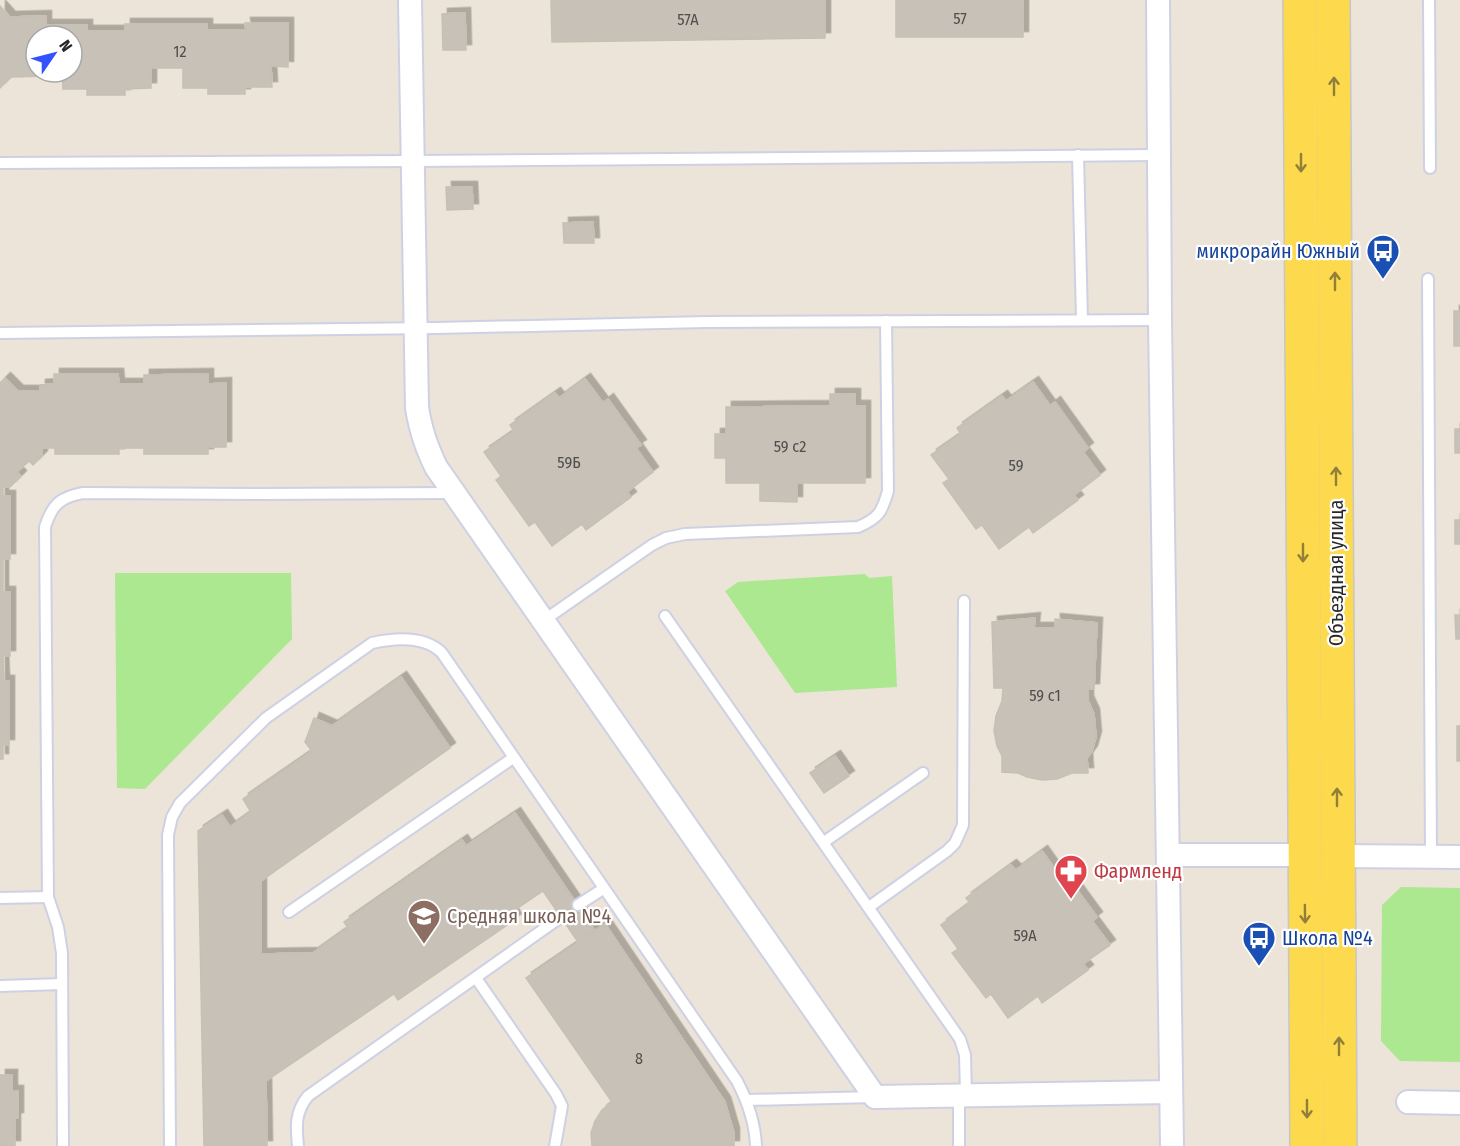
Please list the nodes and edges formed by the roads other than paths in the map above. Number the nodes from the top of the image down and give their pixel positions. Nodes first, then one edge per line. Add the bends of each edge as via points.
1 (410, 0) edge
2 (1158, 0) edge
3 (1300, 0) edge
4 (1333, 0) edge
5 (1429, 0) edge
6 (1159, 154) junction
7 (1078, 155) junction
8 (413, 161) junction
9 (0, 162) edge
10 (1430, 168) dead end
11 (1428, 279) dead end
12 (1082, 320) junction
13 (1160, 320) junction
14 (886, 321) junction
15 (415, 328) junction
16 (0, 333) edge
17 (454, 493) junction
18 (964, 601) dead end
19 (665, 616) dead end
20 (543, 621) junction
21 (513, 758) junction
22 (923, 773) dead end
23 (824, 842) junction
24 (1168, 855) junction
25 (1304, 855) junction
26 (1338, 856) junction
27 (1431, 856) junction
28 (1460, 857) edge
29 (603, 889) junction
30 (48, 897) junction
31 (0, 898) edge
32 (578, 905) dead end
33 (869, 907) junction
34 (289, 912) dead end
35 (561, 917) dead end
36 (476, 978) junction
37 (62, 984) junction
38 (0, 986) edge
39 (1171, 1092) junction
40 (962, 1095) junction
41 (875, 1097) junction
42 (747, 1100) junction
43 (1408, 1102) dead end
44 (1460, 1103) edge
45 (63, 1146) edge
46 (170, 1146) edge
47 (297, 1146) edge
48 (555, 1146) edge
49 (756, 1146) edge
50 (959, 1146) edge
51 (1172, 1146) edge
52 (1307, 1146) edge
53 (1340, 1146) edge

1 - 8 street
2 - 6 street
3 -> 25 main road, Объездная улица
26 -> 4 main road, Объездная улица
5 - 10 lane
6 - 7 lane
6 - 13 street
7 - 8 lane
7 - 12 lane
8 - 9 lane
8 - 15 street
11 - 27 lane
12 - 13 lane
12 - 14 lane
13 - 24 street
14 - 15 lane
14 - 20 lane via 888,491 883,509 873,520 858,526 666,538
15 - 16 lane
15 - 17 street via 421,434 436,467
17 - 20 street
17 - 30 lane via 83,493 58,502 45,527
18 - 33 lane via 963,825 947,851
19 - 23 lane
20 - 41 street
21 - 29 lane
21 - 34 lane
21 - 46 lane via 434,645 386,640 372,643 279,708 180,804 168,835
22 - 23 lane
23 - 33 lane
24 - 25 street
24 - 39 street
25 - 26 main road
25 -> 52 main road, Объездная улица
26 - 27 street
53 -> 26 main road, Объездная улица
27 - 28 street
29 - 32 lane
29 - 42 lane
30 - 31 lane
30 - 37 lane via 58,927
33 - 40 lane via 960,1038 965,1055
35 - 36 lane
36 - 47 lane via 308,1096 296,1119
36 - 48 lane via 562,1106
37 - 38 lane
37 - 45 lane
39 - 40 street
39 - 51 street
40 - 41 street
40 - 50 lane
41 - 42 lane
42 - 49 lane
43 - 44 street

